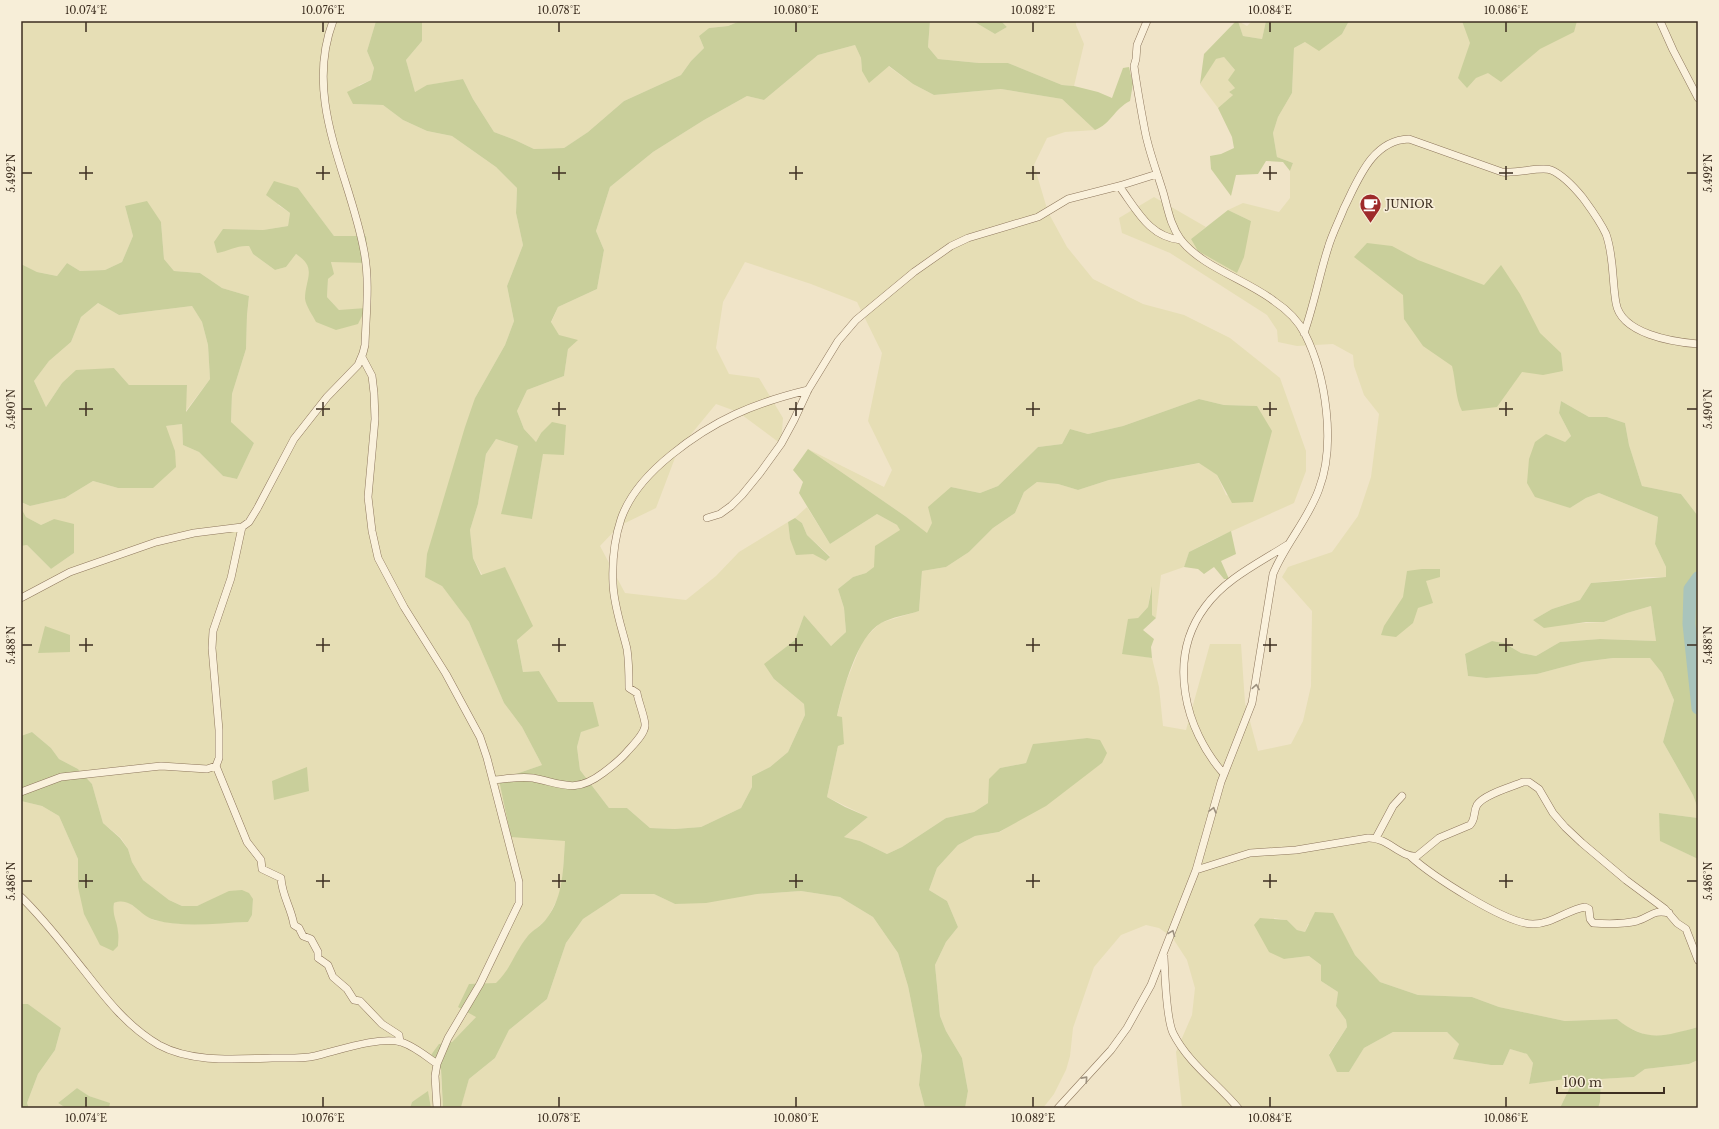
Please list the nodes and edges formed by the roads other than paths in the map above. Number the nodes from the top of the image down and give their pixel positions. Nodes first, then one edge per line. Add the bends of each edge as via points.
1 (333, 21) edge
2 (1147, 21) edge
3 (1660, 21) edge
4 (1698, 98) edge
5 (1157, 174) junction
6 (1120, 186) junction
7 (1181, 240) junction
8 (1304, 333) junction
9 (1698, 344) edge
10 (362, 357) junction
11 (808, 390) junction
12 (707, 518) dead end
13 (242, 527) junction
14 (1289, 544) junction
15 (21, 598) edge
16 (216, 766) junction
17 (1224, 774) junction
18 (493, 780) junction
19 (21, 792) edge
20 (1402, 796) dead end
21 (1376, 838) junction
22 (1410, 856) junction
23 (1196, 870) junction
24 (21, 897) edge
25 (1669, 913) junction
26 (1163, 954) junction
27 (1698, 960) edge
28 (400, 1042) junction
29 (437, 1064) junction
30 (437, 1108) edge
31 (1058, 1108) edge
32 (1238, 1108) edge

1 - 10 street via 324,59 323,91 331,132 365,256 367,287 365,345
2 - 5 street via 1137,45 1134,66 1146,133
3 - 4 street
5 - 6 street
5 - 7 street via 1169,217
6 - 7 street via 1152,228 1164,237
6 - 11 street via 1068,199 1038,217 968,238 951,246 914,272 856,320 838,341
7 - 8 street via 1202,258 1272,298 1291,315
8 - 9 street via 1328,246 1359,176 1370,159 1382,148 1394,140 1408,139 1502,172 1548,169 1562,177 1591,208 1606,234 1619,314 1634,328 1646,333 1673,341
8 - 14 street via 1321,382 1328,435 1328,458 1314,502
10 - 13 street via 355,369 322,403 294,439 257,509 249,522
10 - 18 street via 372,376 374,393 375,419 368,497 378,558 404,608 469,715 480,737
11 - 12 street via 781,444 760,473 731,506 720,514
11 - 18 street via 755,406 724,419 688,441 641,483 621,518 617,533 613,584 628,656 629,688 637,693 646,724 634,743 618,761 586,784 557,784 524,777
13 - 15 street via 194,533 156,542 70,572
13 - 16 street via 231,578 213,631 212,648 219,730 219,758
17 -> 14 street via 1252,703 1271,584 1277,565
14 - 17 street via 1248,569 1216,594 1202,611 1189,638 1183,670 1187,704 1198,737 1211,759
16 - 19 street via 206,769 154,766 61,777
16 - 28 street via 247,842 261,860 262,869 281,878 281,890 292,911 294,925 303,936 311,939 318,952 318,958 328,965 333,977 347,989 354,1000 360,1001 382,1024 399,1035
23 -> 17 street
18 - 29 street via 515,859 520,882 520,903 480,984 448,1038
20 - 21 street via 1393,806
21 - 22 street
21 - 23 street via 1296,850 1250,853
22 - 25 street via 1423,868 1471,899 1522,923 1543,923 1585,907 1589,909 1593,923 1629,922 1657,911
22 - 25 street via 1417,856 1439,838 1470,825 1477,804 1484,799 1523,782 1529,782 1539,789 1566,827
26 -> 23 street
24 - 28 street via 110,1004 128,1022 160,1045 176,1052 200,1057 294,1058 373,1043
25 - 27 street via 1686,929
31 -> 26 street via 1111,1050 1127,1028 1148,991
26 - 32 street via 1173,1032 1191,1059
28 - 29 street via 416,1049
29 - 30 street

